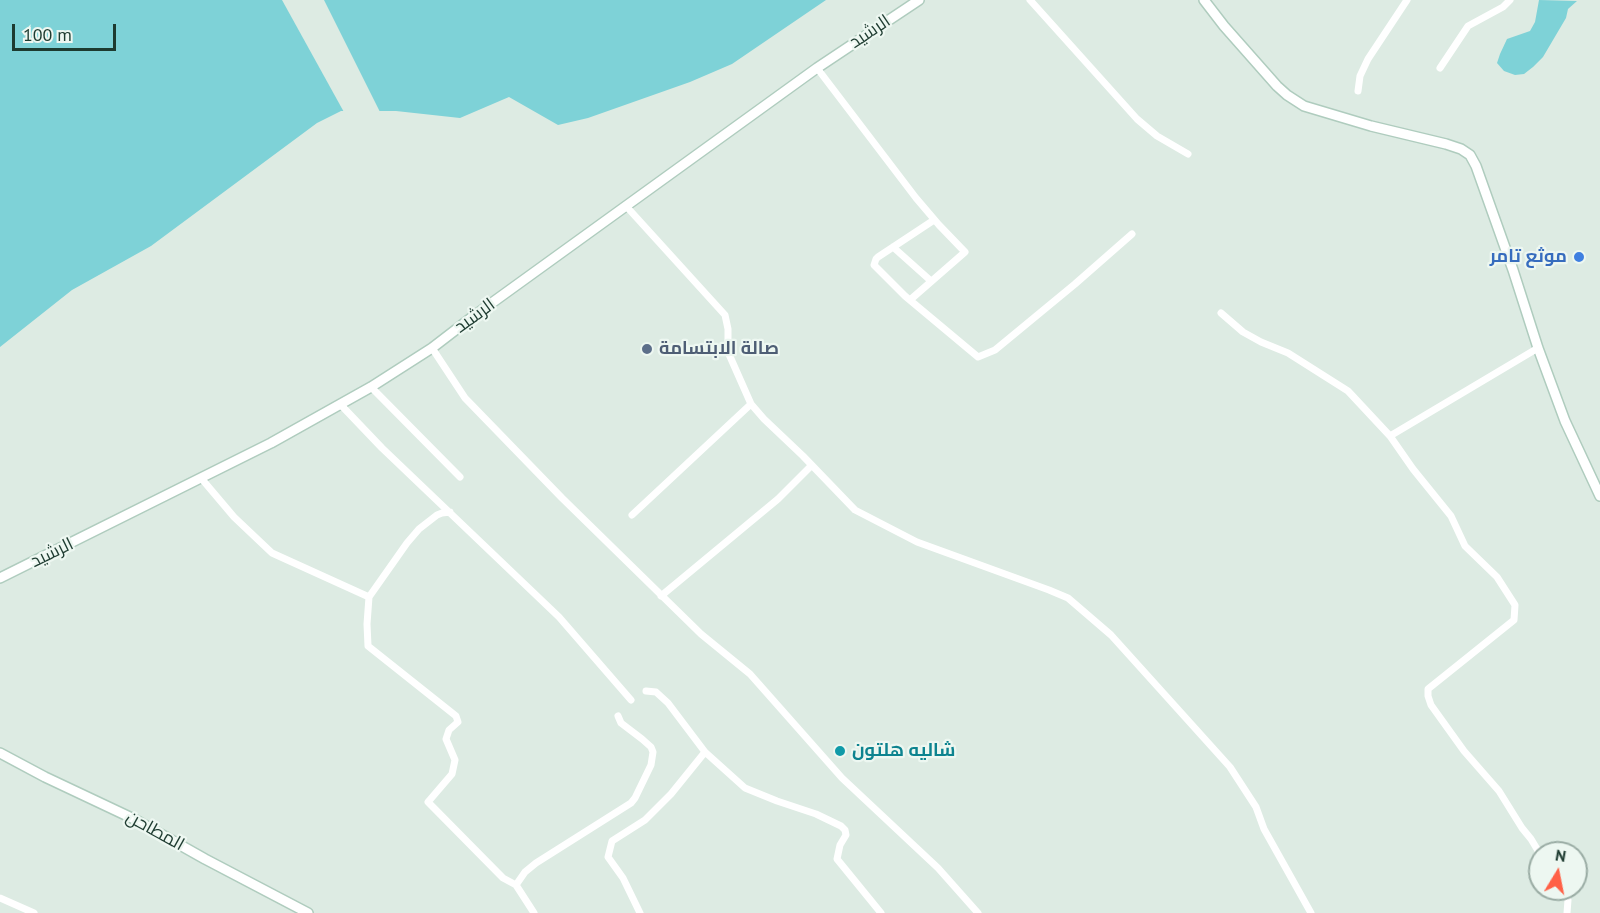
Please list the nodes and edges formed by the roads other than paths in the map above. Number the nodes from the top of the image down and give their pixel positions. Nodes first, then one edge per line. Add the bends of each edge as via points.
1 (919, 0) edge
2 (1029, 0) edge
3 (1204, 0) edge
4 (1407, 0) edge
5 (1510, 0) edge
6 (817, 68) junction
7 (1440, 68) dead end
8 (1358, 91) dead end
9 (1188, 154) dead end
10 (626, 206) junction
11 (934, 220) junction
12 (1132, 234) dead end
13 (893, 247) junction
14 (931, 281) junction
15 (910, 300) junction
16 (1221, 314) dead end
17 (432, 348) junction
18 (1538, 348) junction
19 (371, 387) junction
20 (339, 404) junction
21 (751, 404) junction
22 (1390, 436) junction
23 (811, 466) junction
24 (460, 477) dead end
25 (201, 478) junction
26 (1600, 496) edge
27 (450, 512) junction
28 (632, 515) dead end
29 (0, 579) edge
30 (661, 596) junction
31 (369, 597) junction
32 (646, 691) dead end
33 (631, 700) dead end
34 (618, 716) dead end
35 (705, 752) junction
36 (0, 753) edge
37 (1531, 841) edge
38 (516, 885) junction
39 (0, 898) edge
40 (34, 913) edge
41 (308, 913) edge
42 (534, 913) edge
43 (640, 913) edge
44 (881, 913) edge
45 (978, 913) edge
46 (1311, 913) edge

1 - 6 main road, الرشيد
2 - 9 street via 1137,119
3 - 18 main road via 1277,86 1304,106 1446,144 1470,155
4 - 8 street via 1368,59
5 - 7 street via 1468,26
6 - 10 main road, الرشيد
6 - 11 street
10 - 17 main road, الرشيد
10 - 21 street via 725,315 728,352
11 - 13 street
11 - 14 street via 965,252
12 - 15 street via 995,350 978,357
13 - 14 street
13 - 15 street via 874,265
14 - 15 street
16 - 22 street via 1243,332 1294,356 1348,391
17 - 19 main road, الرشيد
17 - 30 street via 465,398
18 - 22 street
18 - 26 main road via 1565,421
19 - 20 main road, الرشيد
19 - 24 street
20 - 25 main road, الرشيد
20 - 27 street
21 - 23 street
21 - 28 street
22 - 37 street via 1451,516 1465,546 1497,577 1515,605 1514,620 1428,689 1428,696
23 - 30 street via 778,499
23 - 46 street via 855,510 917,542 1068,598 1111,635 1230,767 1256,807 1264,829
25 - 29 main road, الرشيد
25 - 31 street via 272,553
27 - 31 street via 437,515 419,529
27 - 33 street via 559,617
30 - 45 street via 750,674 842,778 938,867
31 - 38 street via 368,646 458,719 446,739 455,760 452,774 428,802 502,878
32 - 35 street via 656,692 668,703
34 - 38 street via 653,752 635,798 536,863
35 - 43 street via 645,820 612,841 608,857
35 - 44 street via 745,788 841,826 846,835 837,859
36 - 41 main road, المطاحن via 134,819
38 - 42 street
39 - 40 street

